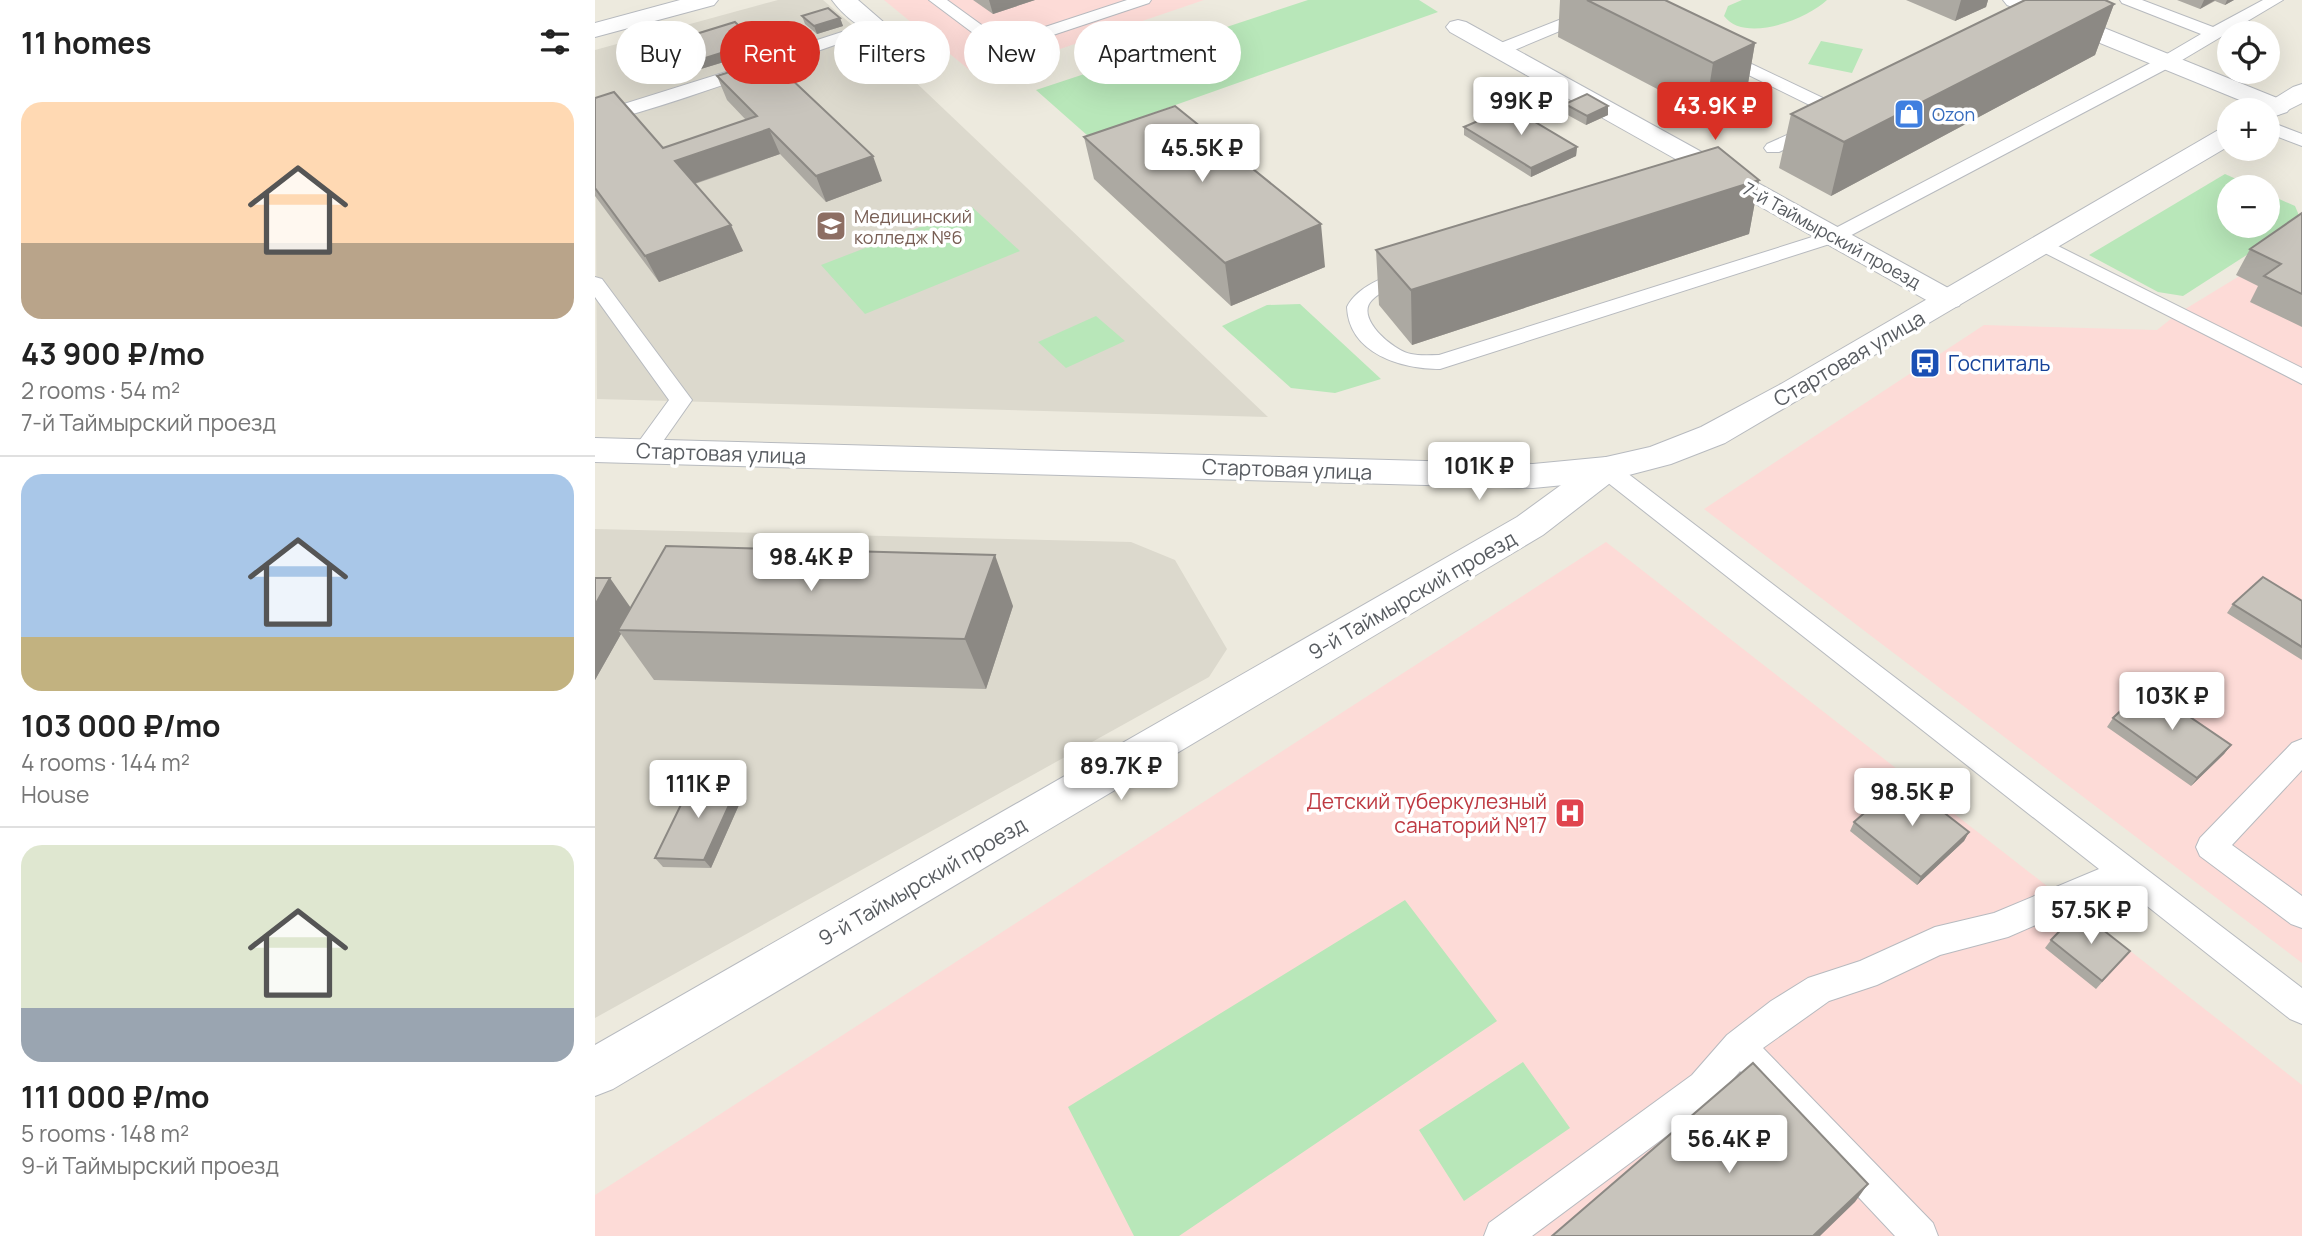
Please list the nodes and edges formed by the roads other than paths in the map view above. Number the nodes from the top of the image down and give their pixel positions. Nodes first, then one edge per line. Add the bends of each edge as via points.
1 (706, 0) edge
2 (844, 0) edge
3 (937, 0) edge
4 (1143, 0) edge
5 (2015, 0) edge
6 (2128, 0) edge
7 (2275, 0) edge
8 (1605, 7) edge
9 (2047, 13) junction
10 (870, 21) edge
11 (2025, 24) edge
12 (1458, 27) dead end
13 (595, 30) edge
14 (2214, 33) junction
15 (834, 40) edge
16 (1699, 43) edge
17 (1499, 50) junction
18 (2166, 62) junction
19 (2302, 92) edge
20 (2237, 98) edge
21 (1862, 104) edge
22 (2280, 108) edge
23 (1842, 114) junction
24 (595, 119) edge
25 (2280, 123) edge
26 (2302, 141) edge
27 (2217, 142) edge
28 (1773, 148) dead end
29 (1732, 179) junction
30 (1706, 187) edge
31 (1835, 236) junction
32 (2044, 245) junction
33 (1432, 271) edge
34 (595, 283) edge
35 (1948, 300) junction
36 (2302, 377) edge
37 (595, 450) edge
38 (644, 451) junction
39 (1607, 469) junction
40 (2302, 751) edge
41 (2127, 871) junction
42 (2302, 914) edge
43 (2302, 1008) edge
44 (1739, 1046) junction
45 (597, 1064) edge
46 (1502, 1236) edge
47 (1920, 1236) edge

1 - 13 street
2 - 10 street
3 - 4 lane via 991,39 1047,32
5 - 9 street
6 - 14 lane
7 - 14 lane
8 - 17 lane
9 - 11 lane
9 - 18 street
12 - 17 street, 7-й Таймырский проезд
14 - 18 lane
15 - 24 lane
16 - 23 lane
17 - 29 street, 7-й Таймырский проезд
18 - 20 street
18 - 31 lane
19 - 22 street
21 - 23 lane
23 - 28 lane
25 - 26 lane
27 - 32 street, Стартовая улица
29 - 30 lane
29 - 31 street, 7-й Таймырский проезд
31 - 33 lane via 1440,362 1398,358 1357,319 1357,307 1362,297 1380,287
31 - 35 street, 7-й Таймырский проезд
32 - 35 street, Стартовая улица
32 - 36 lane
34 - 38 lane via 681,400
35 - 39 street, Стартовая улица via 1713,435 1659,456
37 - 38 street, Стартовая улица
38 - 39 street, Стартовая улица via 1533,476
39 - 41 lane
39 - 45 street, 9-й Таймырский проезд via 1530,526
40 - 42 lane via 2211,847
41 - 43 lane
41 - 44 lane via 1997,927 1935,942 1866,974 1820,989
44 - 46 lane via 1704,1087
44 - 47 lane

